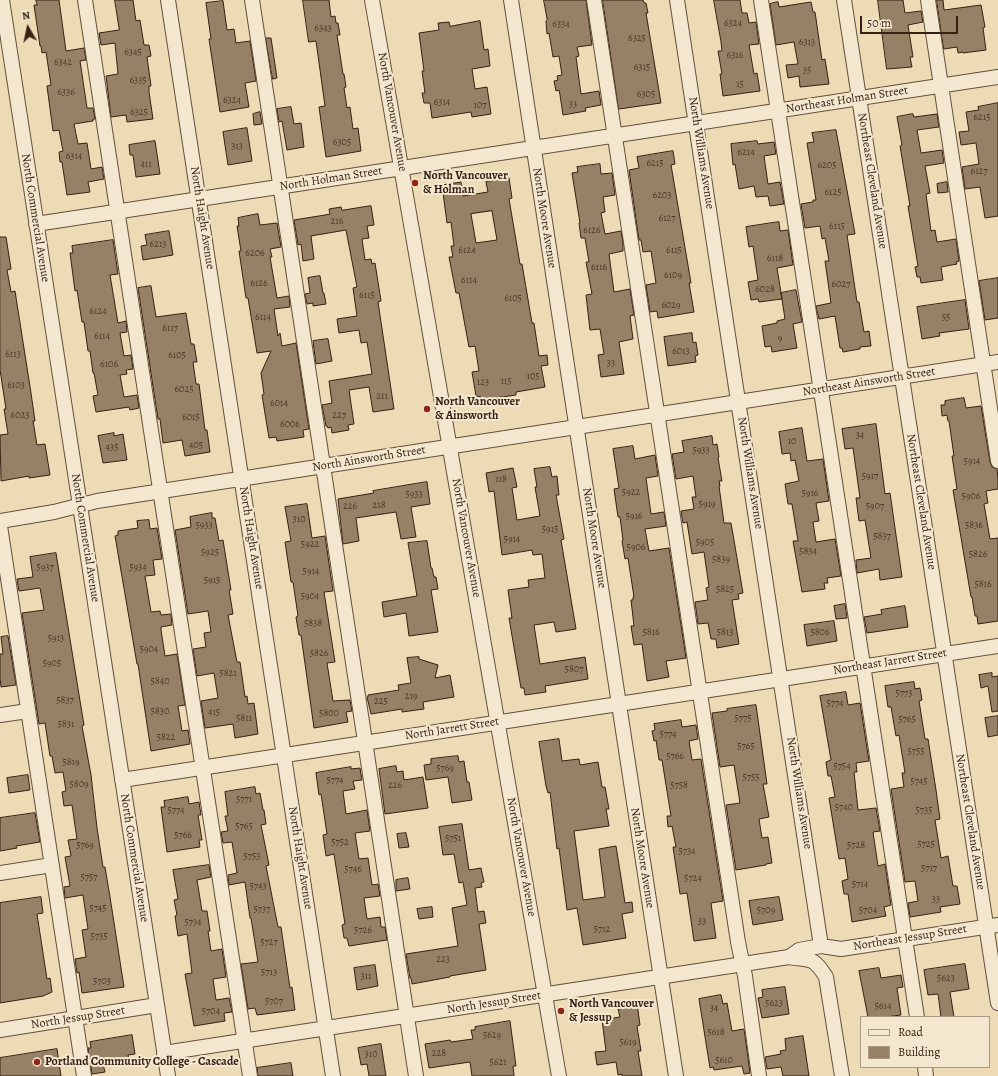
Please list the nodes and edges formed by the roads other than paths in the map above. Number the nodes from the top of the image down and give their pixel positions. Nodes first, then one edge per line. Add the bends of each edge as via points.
1 (2, 0) edge
2 (85, 0) edge
3 (168, 0) edge
4 (252, 0) edge
5 (372, 0) edge
6 (511, 0) edge
7 (594, 0) edge
8 (677, 0) edge
9 (761, 0) edge
10 (844, 0) edge
11 (928, 0) edge
12 (998, 77) edge
13 (941, 85) junction
14 (859, 98) junction
15 (778, 110) junction
16 (696, 123) junction
17 (615, 135) junction
18 (533, 148) junction
19 (402, 168) junction
20 (281, 187) junction
21 (199, 199) junction
22 (118, 212) junction
23 (36, 224) junction
24 (998, 362) edge
25 (983, 364) junction
26 (901, 377) junction
27 (820, 389) junction
28 (739, 402) junction
29 (658, 414) junction
30 (576, 427) junction
31 (450, 446) junction
32 (998, 461) edge
33 (324, 466) junction
34 (242, 478) junction
35 (161, 491) junction
36 (80, 505) junction
37 (0, 521) edge
38 (0, 526) edge
39 (998, 646) edge
40 (944, 654) junction
41 (863, 666) junction
42 (782, 679) junction
43 (700, 691) junction
44 (619, 704) junction
45 (28, 711) junction
46 (0, 715) edge
47 (498, 722) junction
48 (365, 743) junction
49 (284, 755) junction
50 (203, 768) junction
51 (122, 780) junction
52 (52, 865) junction
53 (0, 873) edge
54 (992, 926) edge
55 (905, 939) junction
56 (822, 946) junction
57 (789, 957) junction
58 (742, 964) junction
59 (660, 977) junction
60 (545, 995) junction
61 (998, 1003) edge
62 (157, 1005) junction
63 (406, 1016) junction
64 (917, 1016) edge
65 (75, 1019) junction
66 (326, 1028) junction
67 (0, 1030) edge
68 (245, 1041) junction
69 (164, 1053) junction
70 (84, 1076) edge
71 (168, 1076) edge
72 (250, 1076) edge
73 (333, 1076) edge
74 (416, 1076) edge
75 (559, 1076) edge
76 (676, 1076) edge
77 (759, 1076) edge
78 (842, 1076) edge

1 - 23 street, North Commercial Avenue
2 - 22 street
3 - 21 street, North Haight Avenue
4 - 20 street
5 - 19 street, North Vancouver Avenue
6 - 18 street, North Moore Avenue
7 - 17 street
8 - 16 street, North Williams Avenue
9 - 15 street
10 - 14 street, Northeast Cleveland Avenue
11 - 13 street
12 - 13 street, Northeast Holman Street
13 - 14 street, Northeast Holman Street
13 - 25 street
14 - 15 street, Northeast Holman Street
14 - 26 street, Northeast Cleveland Avenue
15 - 16 street, Northeast Holman Street
15 - 27 street
16 - 17 street, North Holman Street
16 - 28 street, North Williams Avenue
17 - 18 street, North Holman Street
17 - 29 street
18 - 19 street, North Holman Street
18 - 30 street, North Moore Avenue
19 - 20 street, North Holman Street
19 - 31 street, North Vancouver Avenue
20 - 21 street, North Holman Street
20 - 33 street
21 - 22 street, North Holman Street
21 - 34 street, North Haight Avenue
22 - 23 street, North Holman Street
22 - 35 street
23 - 36 street, North Commercial Avenue
24 - 25 street, Northeast Ainsworth Street
25 - 26 street, Northeast Ainsworth Street
25 - 32 street
26 - 27 street, Northeast Ainsworth Street
26 - 40 street, Northeast Cleveland Avenue
27 - 28 street, Northeast Ainsworth Street
27 - 41 street
28 - 29 street, North Ainsworth Street
28 - 42 street, North Williams Avenue
29 - 30 street, North Ainsworth Street
29 - 43 street
30 - 31 street, North Ainsworth Street
30 - 44 street, North Moore Avenue
31 - 33 street, North Ainsworth Street
31 - 47 street, North Vancouver Avenue
33 - 34 street, North Ainsworth Street
33 - 48 street
34 - 35 street, North Ainsworth Street
34 - 49 street, North Haight Avenue
35 - 36 street, North Ainsworth Street
35 - 50 street
36 - 37 street, North Ainsworth Street
36 - 51 street, North Commercial Avenue
38 - 45 street
39 - 40 street, Northeast Jarrett Street
40 - 41 street, Northeast Jarrett Street
40 - 54 street, Northeast Cleveland Avenue
41 - 42 street, Northeast Jarrett Street
41 - 55 street
42 - 43 street, North Jarrett Street
42 - 56 street, North Williams Avenue
43 - 44 street, North Jarrett Street
43 - 58 street
44 - 47 street, North Jarrett Street
44 - 59 street, North Moore Avenue
45 - 46 street
45 - 52 street
47 - 48 street, North Jarrett Street
47 - 60 street, North Vancouver Avenue
48 - 49 street, North Jarrett Street
48 - 63 street
49 - 50 street, North Jarrett Street
49 - 66 street, North Haight Avenue
50 - 51 street, North Jarrett Street
50 - 68 street
51 - 62 street, North Commercial Avenue
52 - 53 street
52 - 65 street
54 - 55 street, Northeast Jessup Street
54 - 61 street, Northeast Cleveland Avenue
55 - 56 street, Northeast Jessup Street via 841,949
55 - 64 street
56 - 57 street, North Jessup Street via 799,950
57 - 58 street, North Jessup Street
57 - 78 street via 811,960 818,965 826,978
58 - 59 street, North Jessup Street
58 - 77 street
59 - 60 street, North Jessup Street
59 - 76 street, North Moore Avenue
60 - 63 street, North Jessup Street
60 - 75 street, North Vancouver Avenue
62 - 65 street, North Jessup Street
62 - 69 street, North Commercial Avenue
63 - 66 street, North Jessup Street
63 - 74 street
65 - 67 street, North Jessup Street
65 - 70 street
66 - 68 street, North Jessup Street
66 - 73 street, North Haight Avenue
68 - 69 street, North Jessup Street
68 - 72 street
69 - 71 street, North Commercial Avenue

